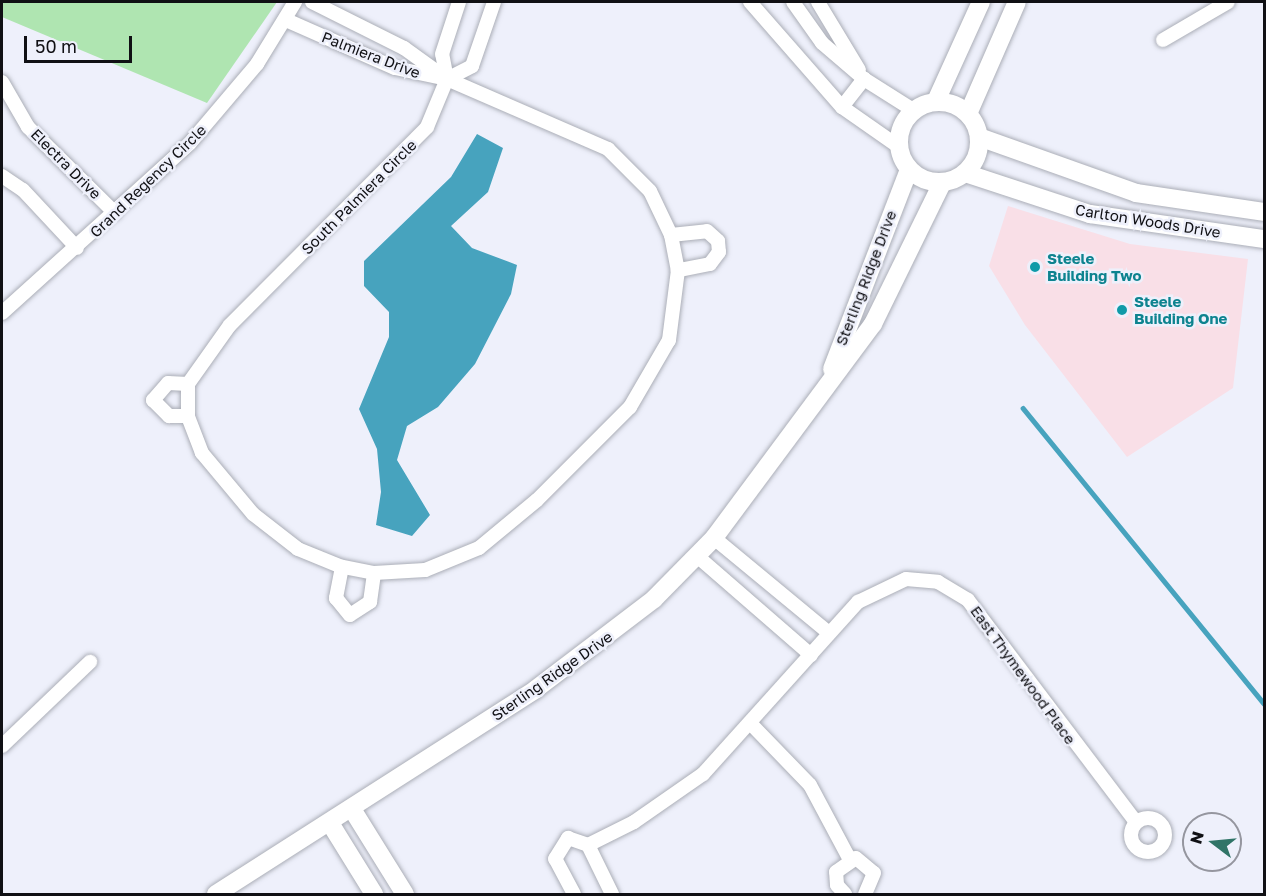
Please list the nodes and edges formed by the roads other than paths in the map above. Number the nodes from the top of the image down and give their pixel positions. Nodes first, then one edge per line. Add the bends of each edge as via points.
1 (295, 2) edge
2 (312, 2) edge
3 (459, 2) edge
4 (494, 2) edge
5 (750, 2) edge
6 (793, 2) edge
7 (818, 2) edge
8 (981, 2) edge
9 (1017, 2) edge
10 (1228, 2) edge
11 (286, 20) junction
12 (1163, 40) dead end
13 (864, 79) junction
14 (447, 80) junction
15 (2, 82) edge
16 (936, 101) junction
17 (842, 107) junction
18 (913, 110) junction
19 (969, 114) junction
20 (979, 137) junction
21 (898, 146) junction
22 (909, 169) junction
23 (965, 173) junction
24 (2, 176) edge
25 (942, 183) junction
26 (1208, 206) junction
27 (1264, 212) edge
28 (115, 213) junction
29 (1206, 232) junction
30 (671, 236) junction
31 (1264, 239) edge
32 (77, 248) junction
33 (678, 270) junction
34 (2, 313) edge
35 (188, 384) junction
36 (825, 388) junction
37 (188, 416) junction
38 (714, 538) junction
39 (696, 556) junction
40 (342, 567) junction
41 (374, 573) junction
42 (829, 633) junction
43 (811, 655) junction
44 (90, 662) dead end
45 (752, 725) junction
46 (2, 746) edge
47 (352, 809) junction
48 (1136, 822) dead end
49 (330, 823) junction
50 (588, 845) junction
51 (849, 858) junction
52 (216, 894) edge
53 (374, 894) edge
54 (405, 894) edge
55 (574, 894) edge
56 (612, 894) edge
57 (845, 894) edge
58 (865, 894) edge

1 - 11 street, Grand Regency Circle
2 - 14 street, Palmiera Drive via 404,48
3 - 14 street via 442,54
4 - 14 street via 472,66
5 - 17 street
6 - 13 street via 822,43
7 - 13 street
8 - 16 street
9 - 19 street
10 - 12 street
11 - 14 street, Palmiera Drive via 394,68
11 - 28 street, Grand Regency Circle via 257,64 190,143
13 - 17 street
13 - 18 street
14 - 30 street via 608,149 650,191
14 - 35 street, South Palmiera Circle via 427,127 230,325
15 - 28 street, Electra Drive via 28,127
16 - 18 street
16 - 19 street
17 - 21 street
18 - 21 street via 902,126
19 - 20 street
20 - 23 street via 977,157
20 - 26 street, Carlton Woods Drive via 1136,193
21 - 22 street
22 - 25 street
22 - 36 street, Sterling Ridge Drive
23 - 25 street
23 - 29 street, Carlton Woods Drive via 1090,214
24 - 32 street via 23,190
25 - 36 street, Sterling Ridge Drive via 895,286
26 - 27 street, Carlton Woods Drive
26 - 29 street
28 - 32 street, Grand Regency Circle
29 - 31 street, Carlton Woods Drive
30 - 33 street
30 - 33 street via 708,231 717,241 719,252 710,264
32 - 34 street, Grand Regency Circle
33 - 41 street via 669,340 650,375 630,407 537,500 479,548 425,570
35 - 37 street
35 - 37 street via 168,383 153,400 169,416
36 - 38 street, Sterling Ridge Drive
37 - 40 street via 202,453 253,514 298,549
38 - 39 street, Sterling Ridge Drive
38 - 42 street
39 - 43 street
39 - 47 street, Sterling Ridge Drive via 611,636
40 - 41 street
40 - 41 street via 336,598 350,615 362,612 370,602
42 - 43 street, East Thymewood Place
42 - 48 street, East Thymewood Place via 858,602 889,583 906,579 956,590
43 - 45 street, East Thymewood Place
44 - 46 street
45 - 50 street, East Thymewood Place via 671,799
45 - 51 street via 810,785
47 - 49 street, Sterling Ridge Drive
47 - 54 street
49 - 52 street, Sterling Ridge Drive
49 - 53 street
50 - 55 street via 568,838 557,850 555,859
50 - 56 street
51 - 57 street via 836,872
51 - 58 street via 872,867 875,880

